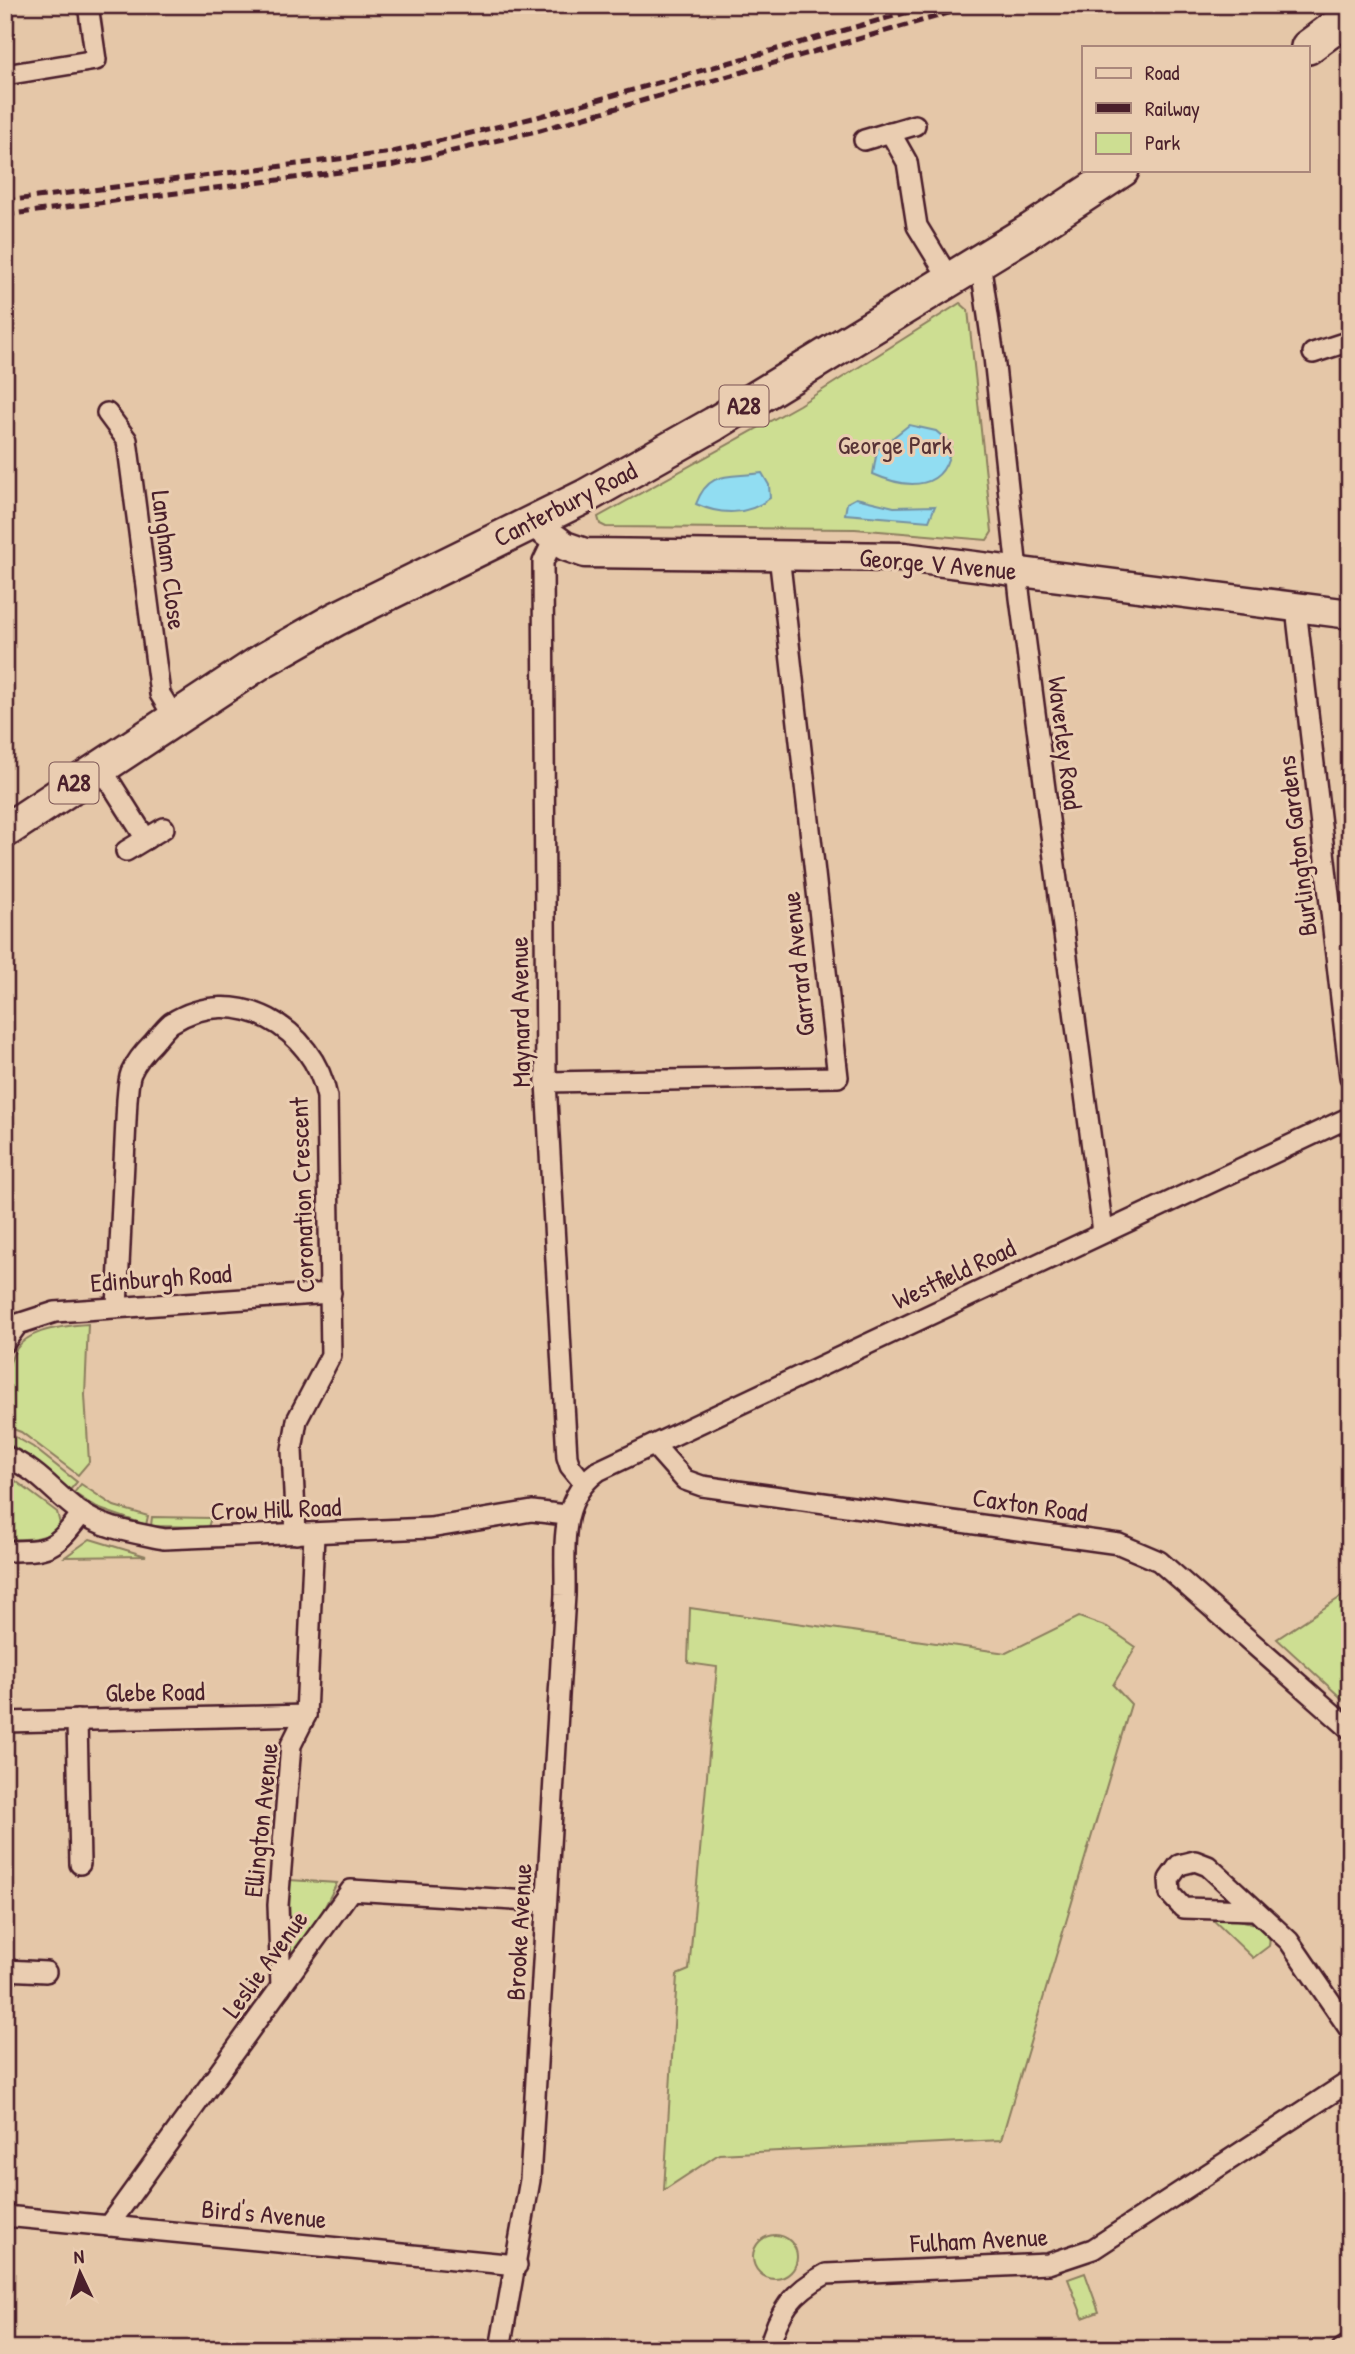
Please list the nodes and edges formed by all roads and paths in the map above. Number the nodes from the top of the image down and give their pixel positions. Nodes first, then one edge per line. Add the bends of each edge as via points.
1 (88, 5) edge
2 (1350, 16) edge
3 (1309, 46) edge
4 (5, 75) edge
5 (915, 125) dead end
6 (890, 132) junction
7 (864, 140) dead end
8 (1119, 172) edge
9 (980, 261) junction
10 (950, 279) junction
11 (1350, 341) edge
12 (1313, 353) dead end
13 (107, 413) dead end
14 (543, 530) junction
15 (779, 555) junction
16 (1018, 571) junction
17 (1296, 608) junction
18 (1350, 614) edge
19 (174, 717) junction
20 (100, 766) junction
21 (164, 828) dead end
22 (5, 831) edge
23 (146, 839) junction
24 (126, 851) dead end
25 (1350, 1077) edge
26 (546, 1082) junction
27 (1350, 1116) edge
28 (1103, 1232) junction
29 (331, 1293) junction
30 (117, 1307) junction
31 (5, 1342) edge
32 (654, 1445) junction
33 (5, 1456) edge
34 (583, 1482) junction
35 (82, 1513) junction
36 (566, 1516) junction
37 (305, 1534) junction
38 (5, 1551) edge
39 (306, 1715) junction
40 (77, 1720) junction
41 (5, 1721) edge
42 (1350, 1729) edge
43 (80, 1864) dead end
44 (546, 1902) junction
45 (1253, 1910) dead end
46 (5, 1970) edge
47 (47, 1972) dead end
48 (281, 1987) junction
49 (1350, 2030) edge
50 (1350, 2081) edge
51 (5, 2216) edge
52 (108, 2226) junction
53 (517, 2264) junction
54 (1350, 2344) edge
55 (500, 2349) edge
56 (769, 2349) edge
57 (1342, 2349) edge

1 - 4 street via 96,60
2 - 3 highway
5 - 6 street
6 - 7 street
6 - 10 street via 906,162 918,226
8 - 9 highway, Canterbury Road / A28
9 - 10 highway, Canterbury Road / A28
9 - 16 street, Waverley Road
10 - 14 highway, Canterbury Road / A28 via 738,410 586,496
11 - 12 street
13 - 19 street, Langham Close via 127,440 160,694
14 - 15 main road, George V Avenue via 585,553
14 - 19 highway, Canterbury Road / A28 via 336,619
14 - 26 street, Maynard Avenue
15 - 16 main road, George V Avenue via 904,557
15 - 26 street, Garrard Avenue via 838,1077
16 - 17 main road, George V Avenue
16 - 28 street, Waverley Road
17 - 18 main road, George V Avenue
17 - 25 street, Burlington Gardens
19 - 20 highway, Canterbury Road / A28
20 - 22 highway, Canterbury Road / A28
20 - 23 street
21 - 23 street
23 - 24 street
26 - 34 street, Maynard Avenue via 567,1457
27 - 28 street, Westfield Road
28 - 32 street, Westfield Road
29 - 30 street, Edinburgh Road
29 - 30 street, Coronation Crescent via 323,1074 289,1031 243,1007 221,1008 171,1024 131,1073
29 - 37 street, Coronation Crescent via 331,1355 297,1420 292,1450
30 - 31 street, Edinburgh Road via 55,1312 18,1324
32 - 34 street, Westfield Road
32 - 42 street, Caxton Road via 685,1480 702,1486 1119,1544 1159,1561
33 - 35 street, Crow Hill Road via 32,1468
34 - 36 street
35 - 37 street, Crow Hill Road via 121,1530 164,1539
35 - 38 street via 66,1535 44,1551
36 - 37 street, Crow Hill Road via 532,1511 430,1528
36 - 44 street, Brooke Avenue
37 - 39 street, Ellington Avenue
39 - 40 street, Glebe Road
39 - 48 street, Ellington Avenue via 291,1745 278,1905
40 - 41 street, Glebe Road
40 - 43 street
44 - 48 street, Leslie Avenue via 351,1890
44 - 53 street, Brooke Avenue via 530,2180
45 - 49 street via 1289,1941
46 - 47 street
48 - 52 street, Leslie Avenue
50 - 56 street, Fulham Avenue via 1082,2254 1059,2263 1011,2267 826,2274 790,2298 775,2324
51 - 52 street, Bird's Avenue
52 - 53 street, Bird's Avenue
53 - 55 street, Brooke Avenue
54 - 57 street

